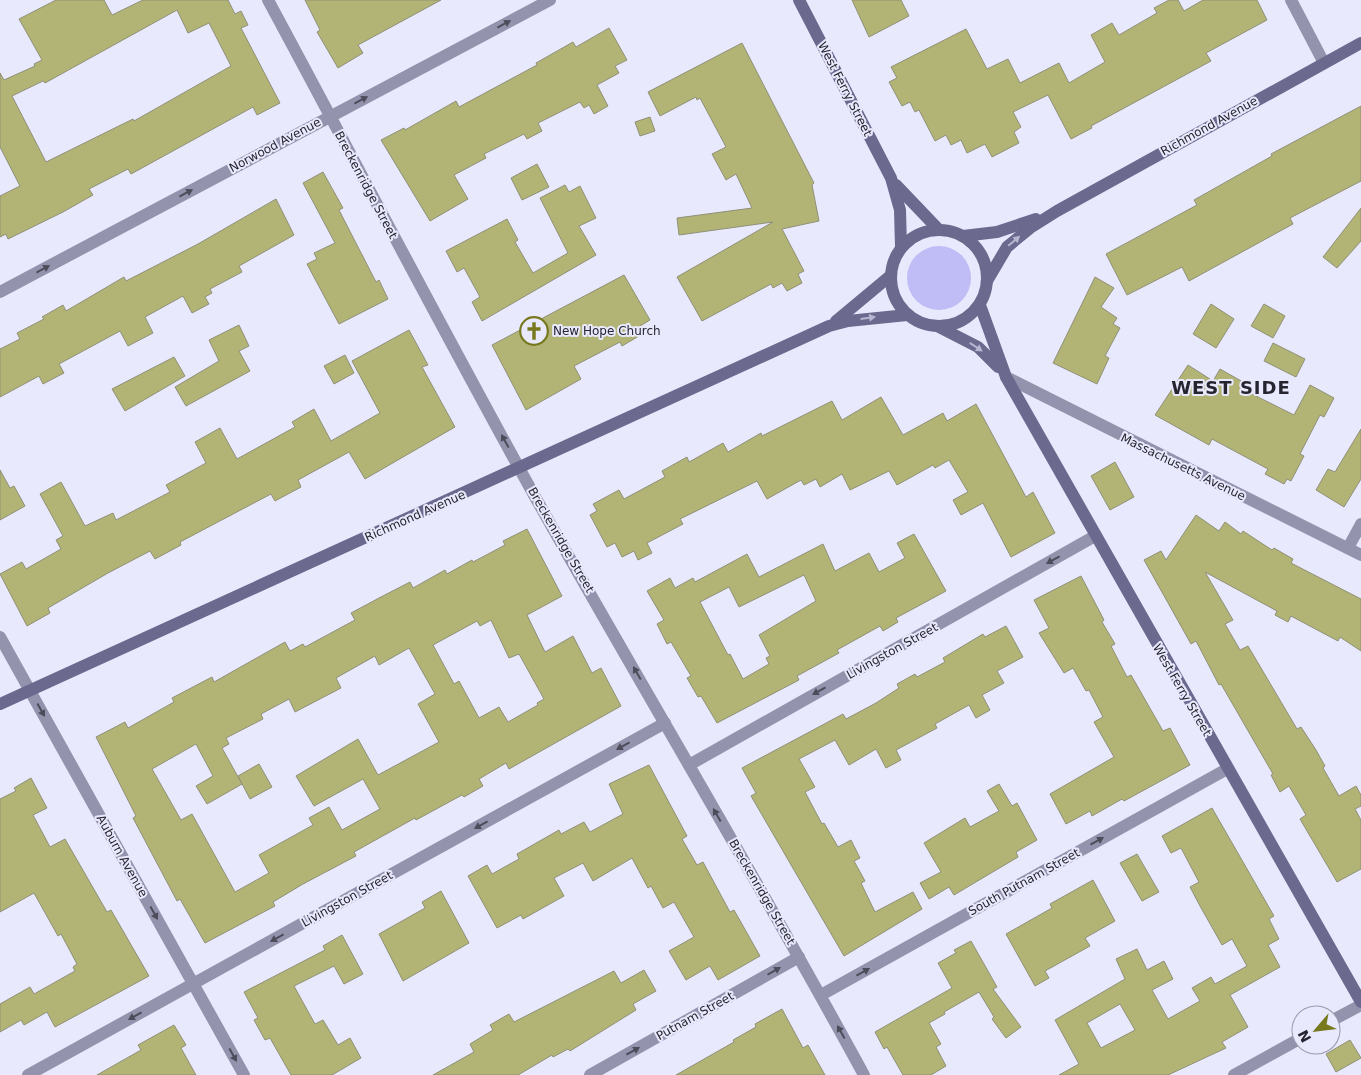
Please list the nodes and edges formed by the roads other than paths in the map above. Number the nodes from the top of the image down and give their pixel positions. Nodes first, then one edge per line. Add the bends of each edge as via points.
1 (268, 0) edge
2 (550, 0) edge
3 (799, 0) edge
4 (1291, 0) edge
5 (1361, 42) edge
6 (1324, 63) junction
7 (330, 116) junction
8 (891, 178) junction
9 (1057, 211) junction
10 (939, 230) junction
11 (963, 236) junction
12 (901, 247) junction
13 (890, 276) junction
14 (988, 281) junction
15 (0, 292) edge
16 (980, 305) junction
17 (907, 315) junction
18 (829, 326) junction
19 (939, 327) junction
20 (1006, 377) junction
21 (520, 469) junction
22 (1361, 524) edge
23 (1095, 536) junction
24 (1348, 548) junction
25 (1361, 555) edge
26 (0, 636) edge
27 (30, 690) junction
28 (0, 704) edge
29 (665, 723) junction
30 (689, 765) junction
31 (1227, 769) junction
32 (799, 957) junction
33 (193, 984) junction
34 (821, 996) junction
35 (1361, 1004) edge
36 (1341, 1015) edge
37 (1291, 1044) edge
38 (28, 1075) edge
39 (244, 1075) edge
40 (590, 1075) edge
41 (864, 1075) edge
42 (1234, 1075) edge

1 - 7 street, Breckenridge Street
7 -> 2 street, Norwood Avenue
3 - 8 street, West Ferry Street
4 - 6 street
5 - 6 street, Richmond Avenue
6 - 9 street, Richmond Avenue
15 -> 7 street, Norwood Avenue
21 -> 7 street, Breckenridge Street
8 - 10 street, West Ferry Street
8 - 12 street, West Ferry Street via 900,210
9 - 11 street, Richmond Avenue via 998,232
14 -> 9 street, Richmond Avenue via 1007,247
10 - 11 street
10 - 12 street via 919,234
11 - 14 street via 980,252
12 - 13 street
13 - 17 street via 894,297
13 - 18 street, Richmond Avenue
14 - 16 street
16 - 19 street via 964,320
16 - 20 street, West Ferry Street
18 -> 17 street, Richmond Avenue
17 - 19 street
18 - 21 street, Richmond Avenue
19 -> 20 street, West Ferry Street via 986,354
20 - 23 street, West Ferry Street
20 - 24 street, Massachusetts Avenue
21 - 27 street, Richmond Avenue
29 -> 21 street, Breckenridge Street
22 - 24 street
23 -> 30 street, Livingston Street
23 - 31 street, West Ferry Street
24 - 25 street, Massachusetts Avenue
26 - 27 street, Auburn Avenue
27 - 28 street, Richmond Avenue
27 -> 33 street, Auburn Avenue
29 - 30 street, Breckenridge Street
29 -> 33 street, Livingston Street
32 -> 30 street, Breckenridge Street
34 -> 31 street, South Putnam Street
31 - 35 street, West Ferry Street via 1324,934
32 - 34 street, Breckenridge Street
40 -> 32 street, Putnam Street
33 -> 38 street, Livingston Street
33 -> 39 street, Auburn Avenue
41 -> 34 street, Breckenridge Street
35 - 36 street
37 - 42 street

